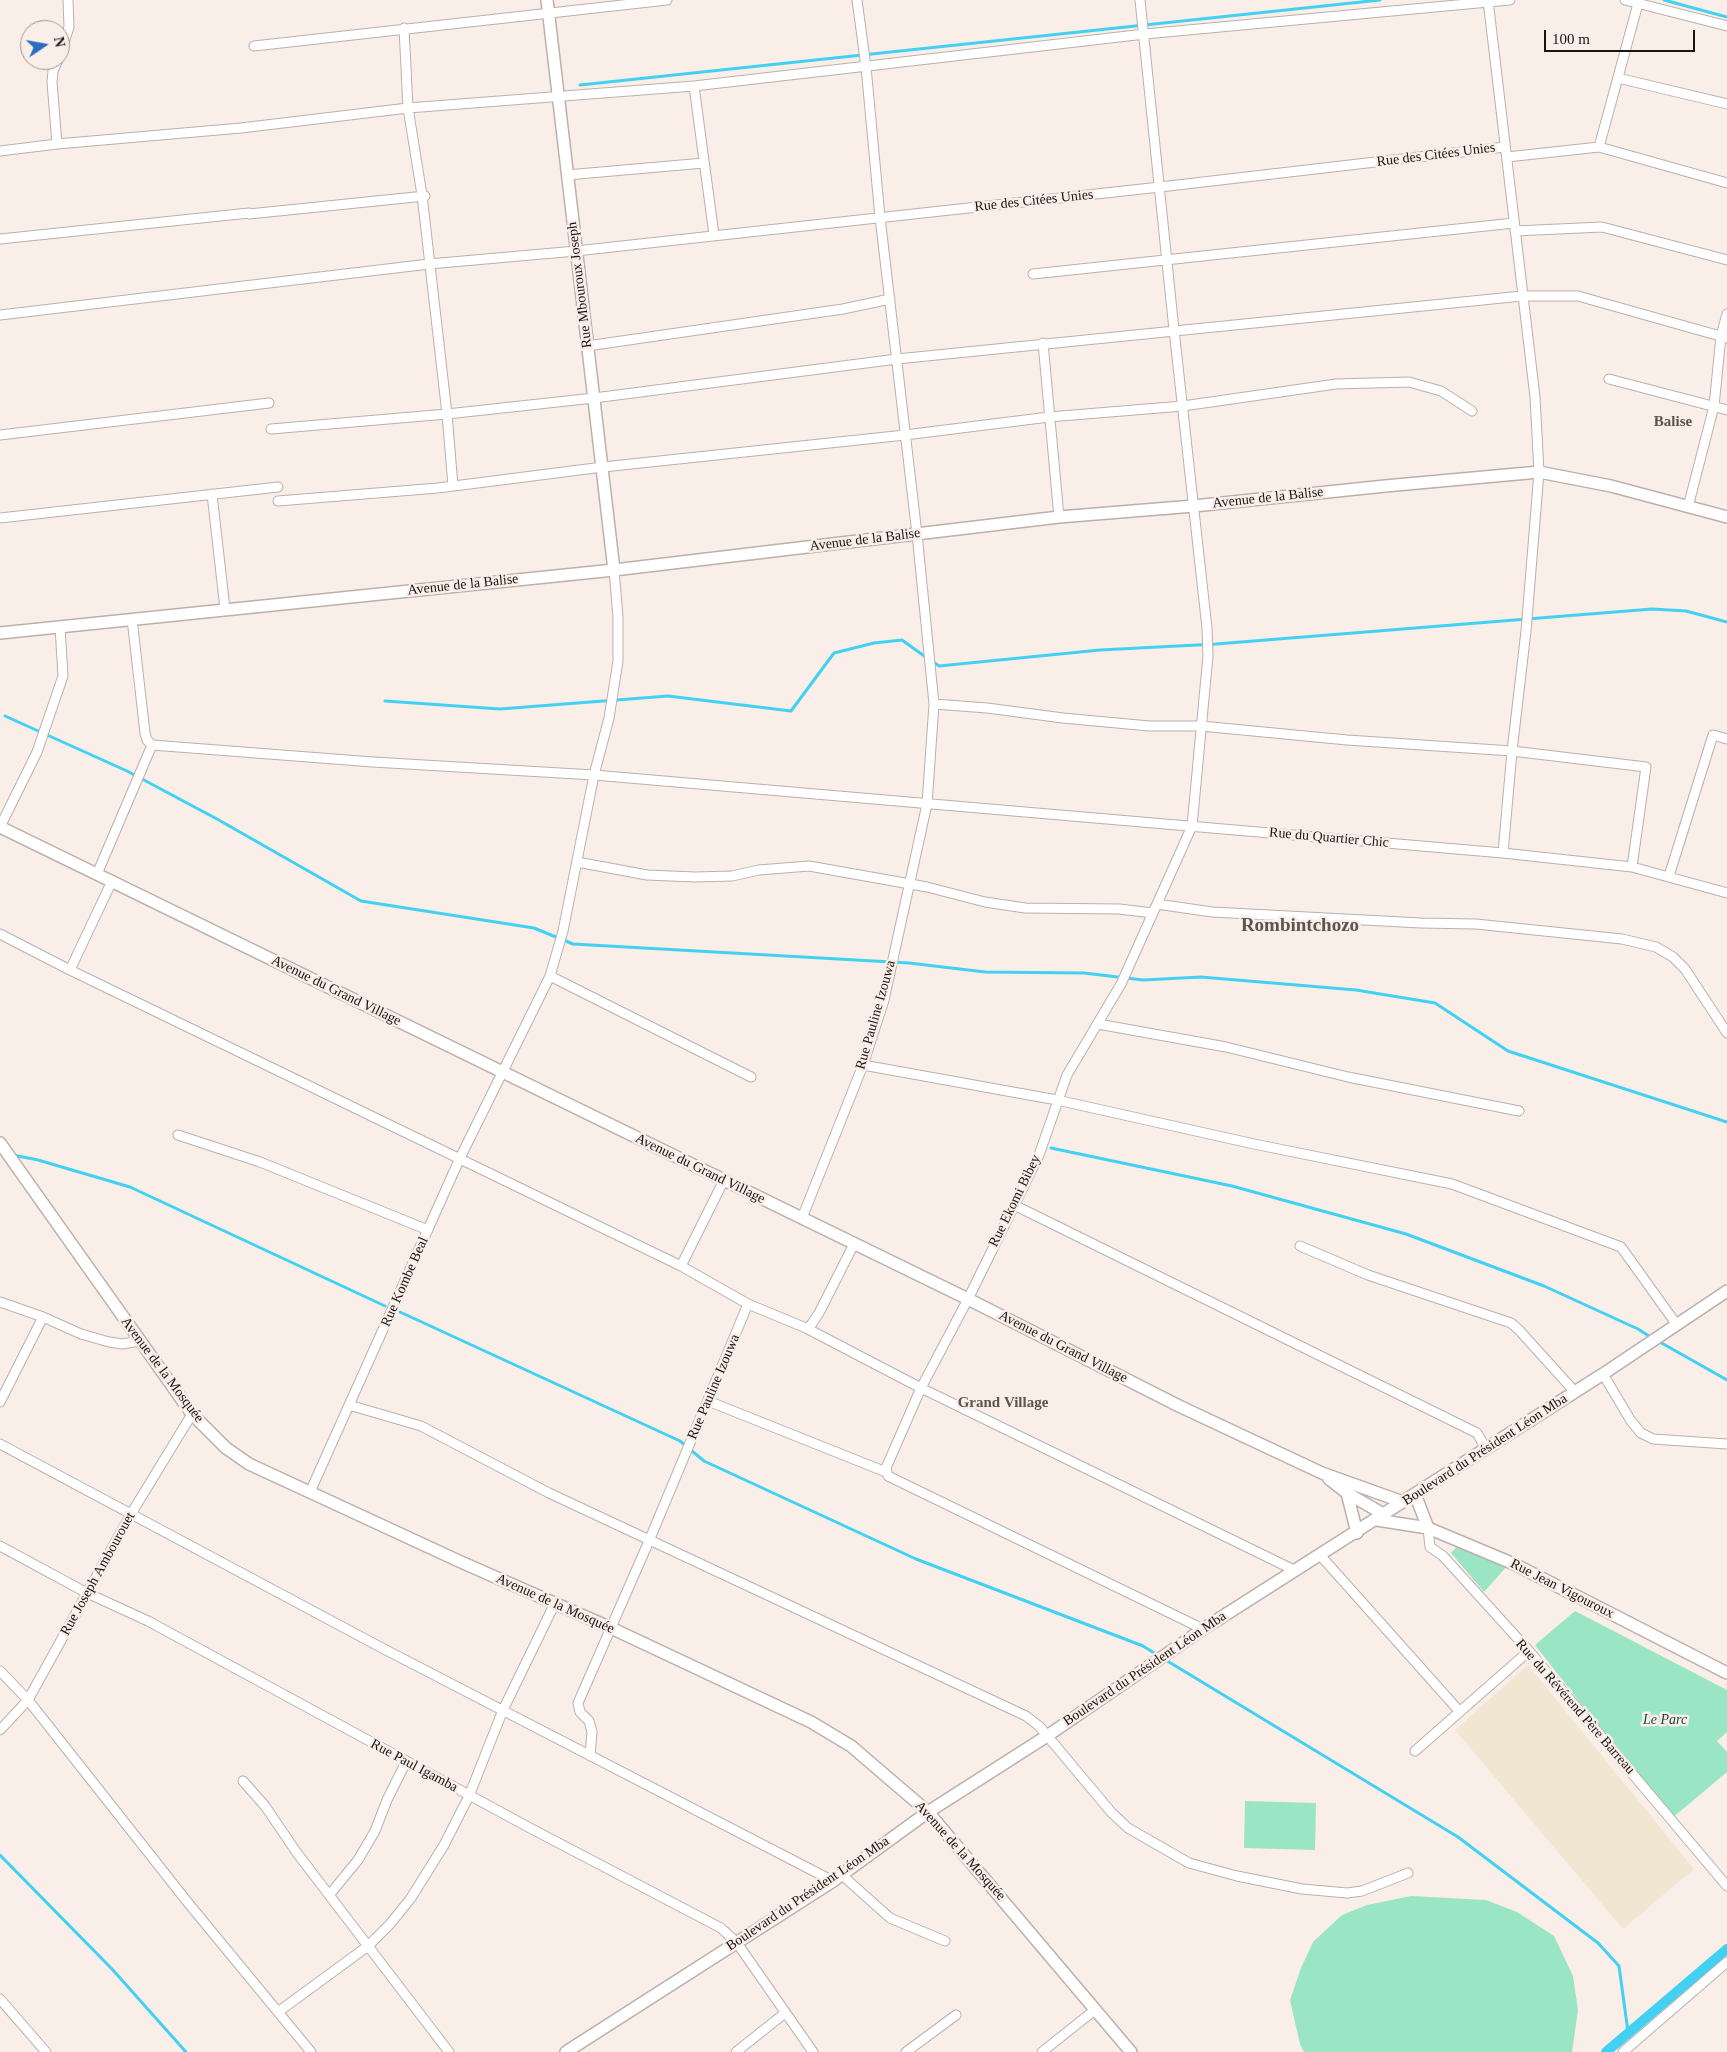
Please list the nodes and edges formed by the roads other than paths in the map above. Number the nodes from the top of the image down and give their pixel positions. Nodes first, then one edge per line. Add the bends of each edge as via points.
1 (68, 0) edge
2 (547, 0) edge
3 (667, 0) edge
4 (857, 0) edge
5 (1140, 0) edge
6 (1510, 0) edge
7 (1625, 0) edge
8 (1488, 1) edge
9 (1639, 2) edge
10 (548, 13) junction
11 (69, 20) edge
12 (1727, 26) edge
13 (1144, 27) junction
14 (404, 28) junction
15 (254, 46) dead end
16 (866, 63) junction
17 (53, 70) edge
18 (1618, 78) junction
19 (694, 86) junction
20 (557, 97) junction
21 (1727, 104) edge
22 (408, 108) junction
23 (57, 144) junction
24 (1600, 148) junction
25 (0, 152) edge
26 (1506, 152) junction
27 (704, 163) junction
28 (568, 175) junction
29 (1727, 182) edge
30 (1160, 187) junction
31 (424, 196) junction
32 (880, 216) junction
33 (1514, 227) junction
34 (714, 235) junction
35 (0, 239) edge
36 (576, 251) junction
37 (1167, 259) junction
38 (1727, 260) edge
39 (429, 264) junction
40 (1033, 274) dead end
41 (1522, 296) junction
42 (890, 298) junction
43 (1727, 314) edge
44 (0, 315) edge
45 (1174, 330) junction
46 (1724, 337) edge
47 (1042, 343) junction
48 (588, 346) junction
49 (897, 359) junction
50 (1609, 379) dead end
51 (594, 398) junction
52 (269, 403) dead end
53 (1183, 406) junction
54 (1714, 406) junction
55 (1727, 410) edge
56 (1472, 411) dead end
57 (447, 414) junction
58 (1049, 417) junction
59 (272, 429) dead end
60 (0, 435) edge
61 (905, 435) junction
62 (603, 467) junction
63 (1539, 472) junction
64 (453, 486) junction
65 (278, 487) dead end
66 (212, 494) junction
67 (278, 501) dead end
68 (1194, 506) junction
69 (1688, 507) junction
70 (1059, 517) junction
71 (1727, 517) edge
72 (0, 518) edge
73 (917, 534) junction
74 (614, 570) junction
75 (225, 610) junction
76 (132, 620) junction
77 (60, 627) junction
78 (0, 633) edge
79 (934, 704) junction
80 (1201, 726) junction
81 (1727, 739) edge
82 (152, 745) junction
83 (1512, 751) junction
84 (594, 775) junction
85 (927, 804) junction
86 (1192, 826) junction
87 (0, 827) edge
88 (1503, 853) junction
89 (577, 862) junction
90 (1632, 867) junction
91 (97, 874) junction
92 (1669, 876) junction
93 (112, 880) junction
94 (908, 884) junction
95 (1727, 893) edge
96 (1157, 904) junction
97 (1153, 912) junction
98 (0, 934) edge
99 (70, 970) junction
100 (550, 976) junction
101 (1098, 1024) junction
102 (1727, 1033) edge
103 (863, 1065) junction
104 (502, 1073) junction
105 (751, 1077) dead end
106 (1056, 1100) junction
107 (1519, 1111) dead end
108 (178, 1135) dead end
109 (3, 1147) edge
110 (460, 1158) junction
111 (724, 1180) junction
112 (1014, 1205) junction
113 (802, 1218) junction
114 (428, 1230) junction
115 (854, 1244) junction
116 (1300, 1246) dead end
117 (681, 1266) junction
118 (1727, 1291) edge
119 (968, 1299) junction
120 (0, 1302) edge
121 (748, 1304) junction
122 (43, 1317) junction
123 (1676, 1325) junction
124 (806, 1328) junction
125 (139, 1341) junction
126 (1603, 1374) junction
127 (921, 1388) junction
128 (1575, 1392) junction
129 (708, 1401) junction
130 (0, 1402) edge
131 (349, 1405) junction
132 (192, 1414) junction
133 (0, 1444) edge
134 (1727, 1444) edge
135 (1486, 1449) junction
136 (886, 1472) junction
137 (1322, 1473) junction
138 (310, 1492) junction
139 (1347, 1493) junction
140 (1414, 1494) junction
141 (1403, 1502) junction
142 (131, 1514) junction
143 (1381, 1517) junction
144 (1428, 1528) junction
145 (1356, 1533) junction
146 (649, 1541) junction
147 (0, 1546) edge
148 (1320, 1555) junction
149 (1294, 1570) junction
150 (87, 1594) junction
151 (556, 1603) junction
152 (611, 1628) junction
153 (1203, 1629) junction
154 (1528, 1651) junction
155 (0, 1671) edge
156 (1727, 1673) edge
157 (28, 1700) junction
158 (503, 1710) junction
159 (1460, 1712) junction
160 (0, 1730) edge
161 (1047, 1736) junction
162 (1415, 1751) dead end
163 (590, 1756) junction
164 (406, 1762) junction
165 (243, 1781) dead end
166 (469, 1796) junction
167 (928, 1812) junction
168 (1408, 1873) dead end
169 (837, 1878) junction
170 (1727, 1886) edge
171 (330, 1894) junction
172 (945, 1941) dead end
173 (737, 1942) junction
174 (368, 1946) junction
175 (1727, 1962) edge
176 (0, 1999) edge
177 (1096, 2009) junction
178 (278, 2012) junction
179 (785, 2013) junction
180 (956, 2015) dead end
181 (46, 2052) edge
182 (311, 2052) edge
183 (449, 2052) edge
184 (566, 2052) edge
185 (736, 2052) edge
186 (814, 2052) edge
187 (906, 2052) edge
188 (1042, 2052) edge
189 (1131, 2052) edge
190 (1623, 2052) edge

1 - 11 street
2 - 10 street, Rue Mbouroux Joseph
3 - 10 street
4 - 16 street
5 - 13 street, Rue Ekomi Bibey
6 - 8 street
7 - 9 street
8 - 13 street
8 - 26 street
9 - 12 street
9 - 18 street
10 - 14 street
10 - 20 street, Rue Mbouroux Joseph
13 - 16 street
13 - 30 street, Rue Ekomi Bibey
14 - 15 street
14 - 22 street
16 - 19 street
16 - 32 street
17 - 23 street
18 - 21 street
18 - 24 street
19 - 20 street
19 - 27 street
20 - 22 street
20 - 28 street, Rue Mbouroux Joseph
22 - 23 street via 241,128
22 - 31 street
23 - 25 street
24 - 26 street, Rue des Citées Unies
24 - 29 street, Rue des Citées Unies
26 - 30 street, Rue des Citées Unies
26 - 33 street
27 - 28 street
27 - 34 street
28 - 36 street, Rue Mbouroux Joseph
30 - 32 street, Rue des Citées Unies
30 - 37 street, Rue Ekomi Bibey
31 - 35 street
31 - 39 street
32 - 34 street, Rue des Citées Unies
32 - 42 street
33 - 37 street
33 - 38 street via 1602,227
33 - 41 street
34 - 36 street, Rue des Citées Unies
36 - 39 street, Rue des Citées Unies
36 - 48 street, Rue Mbouroux Joseph
37 - 40 street
37 - 45 street, Rue Ekomi Bibey
39 - 44 street, Rue des Citées Unies
39 - 57 street
41 - 45 street
41 - 46 street via 1578,296
41 - 63 street via 1535,397
42 - 48 street via 844,309
42 - 49 street
43 - 46 street
45 - 47 street
45 - 53 street, Rue Ekomi Bibey
46 - 54 street
47 - 49 street
47 - 58 street
48 - 51 street, Rue Mbouroux Joseph
49 - 51 street
49 - 61 street
50 - 54 street
51 - 57 street
51 - 62 street, Rue Mbouroux Joseph
52 - 60 street
53 - 56 street via 1336,384 1409,382 1441,391
53 - 58 street
53 - 68 street, Rue Ekomi Bibey
54 - 55 street
54 - 69 street
57 - 59 street
57 - 64 street
58 - 61 street
58 - 70 street
61 - 62 street
61 - 73 street
62 - 64 street
62 - 74 street, Rue Mbouroux Joseph
63 - 68 street, Avenue de la Balise
63 - 69 street, Avenue de la Balise via 1611,486
63 - 83 street
64 - 67 street
65 - 66 street
66 - 72 street
66 - 75 street
68 - 70 street, Avenue de la Balise
68 - 80 street, Rue Ekomi Bibey via 1208,656
69 - 71 street, Avenue de la Balise
70 - 73 street, Avenue de la Balise
73 - 74 street, Avenue de la Balise
73 - 79 street, Rue Pauline Izouwa
74 - 75 street, Avenue de la Balise
74 - 84 street, Rue Kombe Beal via 618,661 611,708
75 - 76 street, Avenue de la Balise
76 - 77 street, Avenue de la Balise
76 - 82 street via 145,733
77 - 78 street, Avenue de la Balise
77 - 87 street via 63,676 37,752
79 - 80 street via 1149,726
79 - 85 street, Rue Pauline Izouwa
80 - 83 street
80 - 86 street, Rue Ekomi Bibey
81 - 92 street via 1713,735
82 - 84 street, Rue du Quartier Chic
82 - 91 street
83 - 88 street
83 - 90 street via 1646,767
84 - 85 street, Rue du Quartier Chic
84 - 89 street, Rue Kombe Beal
85 - 86 street, Rue du Quartier Chic
85 - 94 street, Rue Pauline Izouwa
86 - 88 street, Rue du Quartier Chic
86 - 96 street, Rue Ekomi Bibey
87 - 91 street, Avenue du Grand Village
88 - 90 street, Rue du Quartier Chic
89 - 94 street via 647,875 695,877 732,876 809,866
89 - 100 street, Rue Kombe Beal
90 - 92 street, Rue du Quartier Chic
91 - 93 street, Avenue du Grand Village
92 - 95 street, Rue du Quartier Chic
93 - 99 street
93 - 104 street, Avenue du Grand Village
94 - 97 street via 1025,908
94 - 103 street, Rue Pauline Izouwa via 884,1000
96 - 97 street, Rue Ekomi Bibey
96 - 102 street via 1212,912 1476,924 1622,939 1656,947 1673,957 1685,969
97 - 101 street, Rue Ekomi Bibey via 1122,984
98 - 99 street
99 - 110 street
100 - 104 street, Rue Kombe Beal
100 - 105 street
101 - 106 street, Rue Ekomi Bibey via 1067,1074
101 - 107 street via 1226,1046 1348,1077
103 - 106 street
103 - 113 street, Rue Pauline Izouwa
104 - 110 street, Rue Kombe Beal
104 - 111 street, Avenue du Grand Village
106 - 112 street, Rue Ekomi Bibey via 1038,1155
106 - 123 street via 1474,1191 1621,1247
108 - 114 street via 260,1162
109 - 125 street, Avenue de la Mosquée
110 - 114 street, Rue Kombe Beal
110 - 117 street
111 - 113 street, Avenue du Grand Village
111 - 117 street
112 - 119 street, Rue Ekomi Bibey
112 - 135 street via 1477,1433
113 - 115 street, Avenue du Grand Village
114 - 131 street, Rue Kombe Beal
115 - 119 street, Avenue du Grand Village
115 - 124 street via 819,1313
116 - 128 street via 1368,1275 1511,1323
117 - 121 street
118 - 123 street, Boulevard du Président Léon Mba
119 - 127 street, Rue Ekomi Bibey
119 - 137 street, Avenue du Grand Village via 1179,1406
120 - 122 street
121 - 124 street
121 - 129 street, Rue Pauline Izouwa
122 - 125 street via 109,1342
122 - 130 street
123 - 126 street, Boulevard du Président Léon Mba
124 - 127 street
125 - 132 street, Avenue de la Mosquée
126 - 128 street, Boulevard du Président Léon Mba
126 - 134 street via 1640,1433 1653,1439
127 - 136 street, Rue Ekomi Bibey via 887,1463
127 - 149 street
128 - 135 street, Boulevard du Président Léon Mba
129 - 136 street
129 - 146 street, Rue Pauline Izouwa
131 - 138 street, Rue Kombe Beal
131 - 146 street via 421,1426
132 - 138 street, Avenue de la Mosquée via 226,1448 249,1464
132 - 142 street, Rue Joseph Ambourouet
133 - 142 street
135 - 140 street, Boulevard du Président Léon Mba
136 - 153 street via 888,1476
137 - 139 street
137 - 141 street, Avenue du Grand Village
138 - 151 street, Avenue de la Mosquée
139 - 143 street
139 - 145 street
140 - 141 street, Boulevard du Président Léon Mba
140 - 144 street
141 - 143 street, Boulevard du Président Léon Mba
142 - 150 street, Rue Joseph Ambourouet
142 - 158 street
143 - 144 street, Rue Jean Vigouroux
143 - 145 street, Boulevard du Président Léon Mba
144 - 154 street, Rue du Révérend Père Barreau via 1430,1546 1443,1556
144 - 156 street, Rue Jean Vigouroux via 1514,1564
145 - 148 street, Boulevard du Président Léon Mba
146 - 152 street, Rue Pauline Izouwa
146 - 161 street via 1026,1716
147 - 150 street, Rue Paul Igamba
148 - 149 street, Boulevard du Président Léon Mba
148 - 159 street
149 - 153 street, Boulevard du Président Léon Mba
150 - 157 street, Rue Joseph Ambourouet
150 - 164 street, Rue Paul Igamba via 148,1621
151 - 152 street, Avenue de la Mosquée
151 - 158 street
152 - 163 street, Rue Pauline Izouwa via 578,1703 592,1732
152 - 167 street, Avenue de la Mosquée via 811,1722 851,1746
153 - 161 street, Boulevard du Président Léon Mba
154 - 159 street
154 - 170 street, Rue du Révérend Père Barreau
155 - 157 street
157 - 160 street, Rue Joseph Ambourouet
157 - 178 street
158 - 163 street
158 - 166 street
159 - 162 street
161 - 167 street, Boulevard du Président Léon Mba
161 - 168 street via 1128,1828 1189,1863 1302,1889 1347,1893 1362,1892
163 - 169 street
164 - 166 street, Rue Paul Igamba
164 - 171 street via 375,1831 358,1860
165 - 171 street
166 - 173 street, Rue Paul Igamba via 721,1928
166 - 174 street via 411,1898
167 - 169 street, Boulevard du Président Léon Mba
167 - 177 street, Avenue de la Mosquée
169 - 172 street via 890,1918
169 - 173 street, Boulevard du Président Léon Mba
171 - 174 street
173 - 179 street, Rue Paul Igamba
173 - 184 street, Boulevard du Président Léon Mba
174 - 178 street
174 - 183 street
175 - 190 street
176 - 181 street
177 - 188 street
177 - 189 street, Avenue de la Mosquée
178 - 182 street
179 - 185 street
179 - 186 street, Rue Paul Igamba
180 - 187 street

